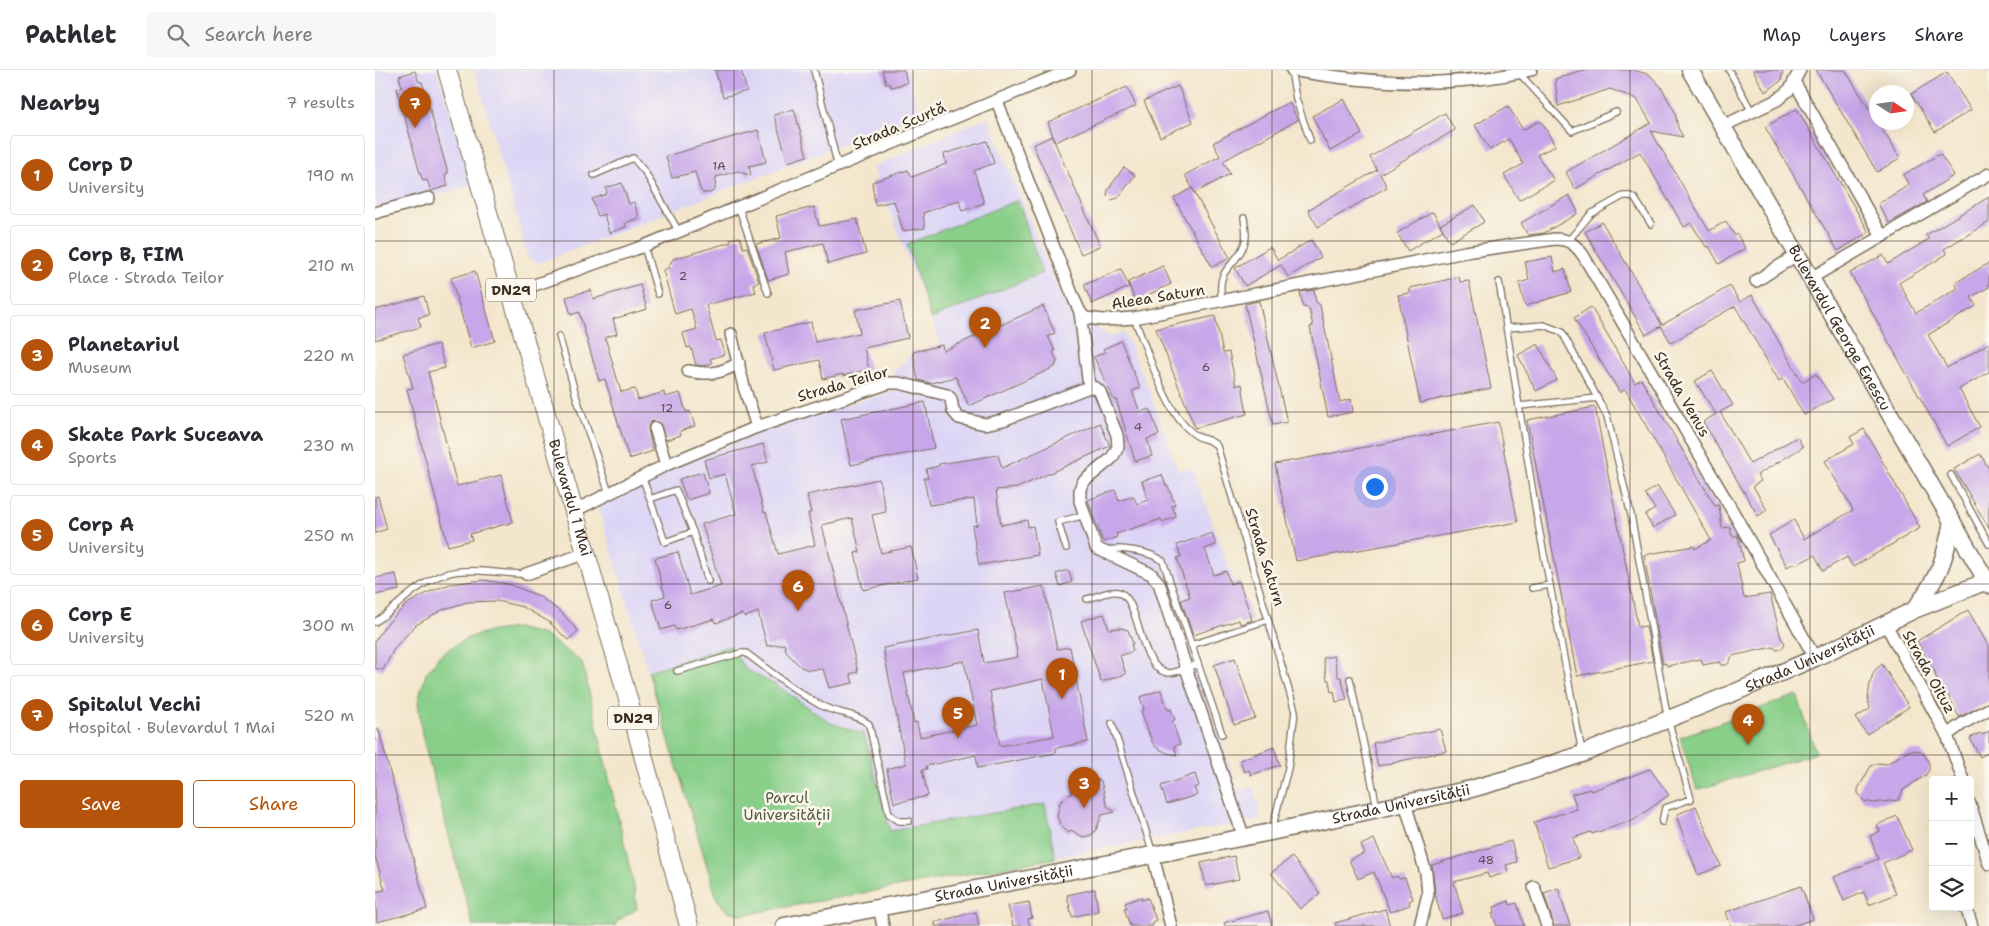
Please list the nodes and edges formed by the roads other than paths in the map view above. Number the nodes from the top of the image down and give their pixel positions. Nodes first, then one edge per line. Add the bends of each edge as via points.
1 (447, 70) edge
2 (813, 70) edge
3 (1070, 70) edge
4 (1291, 70) edge
5 (1531, 70) edge
6 (1690, 70) edge
7 (1729, 70) edge
8 (1800, 70) edge
9 (1519, 73) junction
10 (1795, 82) junction
11 (997, 101) junction
12 (1616, 112) dead end
13 (1752, 112) junction
14 (1723, 126) junction
15 (1310, 140) dead end
16 (838, 167) junction
17 (1989, 174) edge
18 (594, 175) dead end
19 (429, 198) dead end
20 (739, 208) junction
21 (375, 213) edge
22 (1244, 218) dead end
23 (1651, 224) dead end
24 (679, 232) junction
25 (1882, 236) junction
26 (1568, 241) junction
27 (644, 246) junction
28 (1797, 254) junction
29 (1811, 278) junction
30 (1756, 281) dead end
31 (1499, 282) dead end
32 (512, 293) junction
33 (767, 293) dead end
34 (658, 294) dead end
35 (1222, 301) junction
36 (1080, 312) junction
37 (1134, 318) junction
38 (1507, 328) junction
39 (731, 334) dead end
40 (559, 336) dead end
41 (739, 364) junction
42 (688, 371) dead end
43 (1092, 388) junction
44 (1598, 398) junction
45 (1519, 406) junction
46 (757, 427) junction
47 (655, 428) dead end
48 (666, 465) junction
49 (1951, 475) dead end
50 (642, 476) junction
51 (609, 494) junction
52 (650, 499) junction
53 (574, 511) junction
54 (1085, 515) junction
55 (1952, 521) junction
56 (693, 532) junction
57 (1989, 544) edge
58 (1066, 548) dead end
59 (1102, 552) junction
60 (586, 553) junction
61 (526, 574) joint
62 (708, 581) dead end
63 (1988, 582) edge
64 (1550, 585) junction
65 (1533, 588) dead end
66 (1087, 599) dead end
67 (1914, 610) junction
68 (1269, 620) junction
69 (375, 622) edge
70 (1885, 623) junction
71 (1191, 645) junction
72 (1815, 658) junction
73 (1198, 664) junction
74 (1185, 668) junction
75 (677, 671) dead end
76 (1351, 679) dead end
77 (1989, 709) edge
78 (1668, 720) junction
79 (1112, 722) dead end
80 (1223, 734) dead end
81 (1947, 735) junction
82 (1582, 754) junction
83 (1962, 776) edge
84 (1405, 803) junction
85 (1378, 810) junction
86 (1974, 814) edge
87 (909, 821) dead end
88 (1662, 822) dead end
89 (1271, 832) junction
90 (1244, 838) junction
91 (1987, 846) edge
92 (1153, 856) junction
93 (1989, 864) edge
94 (1534, 887) dead end
95 (879, 907) junction
96 (1967, 911) edge
97 (689, 926) edge
98 (784, 926) edge
99 (883, 926) edge
100 (1171, 926) edge
101 (1420, 926) edge
102 (1547, 926) edge
103 (1972, 926) edge

1 - 32 main road, Bulevardul 1 Mai / DN29
2 - 16 lane
3 - 11 street, Strada Scurtă
4 - 9 street via 1421,82
4 - 15 lane via 1296,99
5 - 9 street
6 - 14 street, Bulevardul George Enescu
7 - 13 lane
8 - 10 street
9 - 12 lane via 1572,130
10 - 13 street via 1777,100
10 - 25 street
11 - 16 street, Strada Scurtă
11 - 36 street
13 - 14 street
14 - 28 street, Bulevardul George Enescu
16 - 20 street, Strada Scurtă
17 - 25 street
18 - 24 lane via 633,158 645,172
19 - 21 street
20 - 24 street, Strada Scurtă
20 - 33 lane
22 - 35 lane via 1245,245 1221,280
23 - 26 lane via 1635,199 1623,196 1591,214
24 - 27 street, Strada Scurtă
25 - 29 street
26 - 35 street, Aleea Saturn via 1465,252
26 - 72 street, Strada Venus via 1583,255
27 - 32 street, Strada Scurtă
27 - 34 lane
28 - 29 street, Bulevardul George Enescu
28 - 30 street
29 - 55 street, Bulevardul George Enescu
31 - 38 lane
32 - 53 main road, Bulevardul 1 Mai / DN29
35 - 37 street, Aleea Saturn
36 - 37 street, Aleea Saturn via 1085,318 1095,320
36 - 43 street
37 - 68 lane, Strada Saturn via 1175,412 1198,437 1217,446
38 - 44 lane via 1544,325 1562,332
38 - 45 lane
39 - 41 street
40 - 51 lane
41 - 42 street via 723,372 705,374
41 - 46 street
43 - 46 street, Strada Teilor via 985,424 959,418 947,394 889,383
43 - 54 street via 1100,392 1117,435 1118,447 1112,458 1083,482 1079,500
44 - 45 lane
44 - 78 lane via 1607,416 1631,515
45 - 64 lane
46 - 48 street, Strada Teilor
47 - 48 street
48 - 50 street, Strada Teilor
49 - 57 lane
50 - 51 street, Strada Teilor
50 - 52 lane
51 - 53 street, Strada Teilor
52 - 56 lane via 676,490
52 - 56 lane via 665,542
53 - 60 main road, Bulevardul 1 Mai / DN29
54 - 58 lane via 1058,522
54 - 59 street via 1096,548
55 - 63 street, Bulevardul George Enescu
55 - 67 street via 1942,566
56 - 62 lane
59 - 71 lane via 1114,548 1157,556 1163,561
59 - 74 street via 1151,574 1159,583
60 - 61 street
60 - 97 main road, Bulevardul 1 Mai / DN29
61 - 69 lane via 467,569 443,574 419,587
63 - 67 street, Strada Universității
64 - 65 lane
64 - 82 lane
66 - 74 lane via 1117,591 1123,594 1130,603 1152,663 1170,673
67 - 70 street, Strada Universității
68 - 71 lane
68 - 89 lane, Strada Saturn via 1295,712 1289,760
70 - 72 street, Strada Universității
70 - 81 street, Strada Oituz
71 - 73 lane
72 - 78 street, Strada Universității
73 - 74 lane
73 - 80 lane
74 - 90 street
75 - 87 lane via 746,653 821,705 861,718 869,724 889,814 899,821
76 - 85 lane
77 - 81 street, Strada Oituz
78 - 82 street, Strada Universității
78 - 88 lane via 1691,800 1665,808
79 - 92 lane
81 - 83 street, Strada Oituz
82 - 84 street, Strada Universității via 1491,784
84 - 85 street, Strada Universității
84 - 101 street via 1426,873 1428,894
85 - 89 street, Strada Universității
86 - 91 street
89 - 90 street, Strada Universității
90 - 92 street, Strada Universității
91 - 93 street
92 - 95 street, Strada Universității
92 - 100 street
94 - 102 street
95 - 98 street, Strada Universității
95 - 99 street
96 - 103 street

